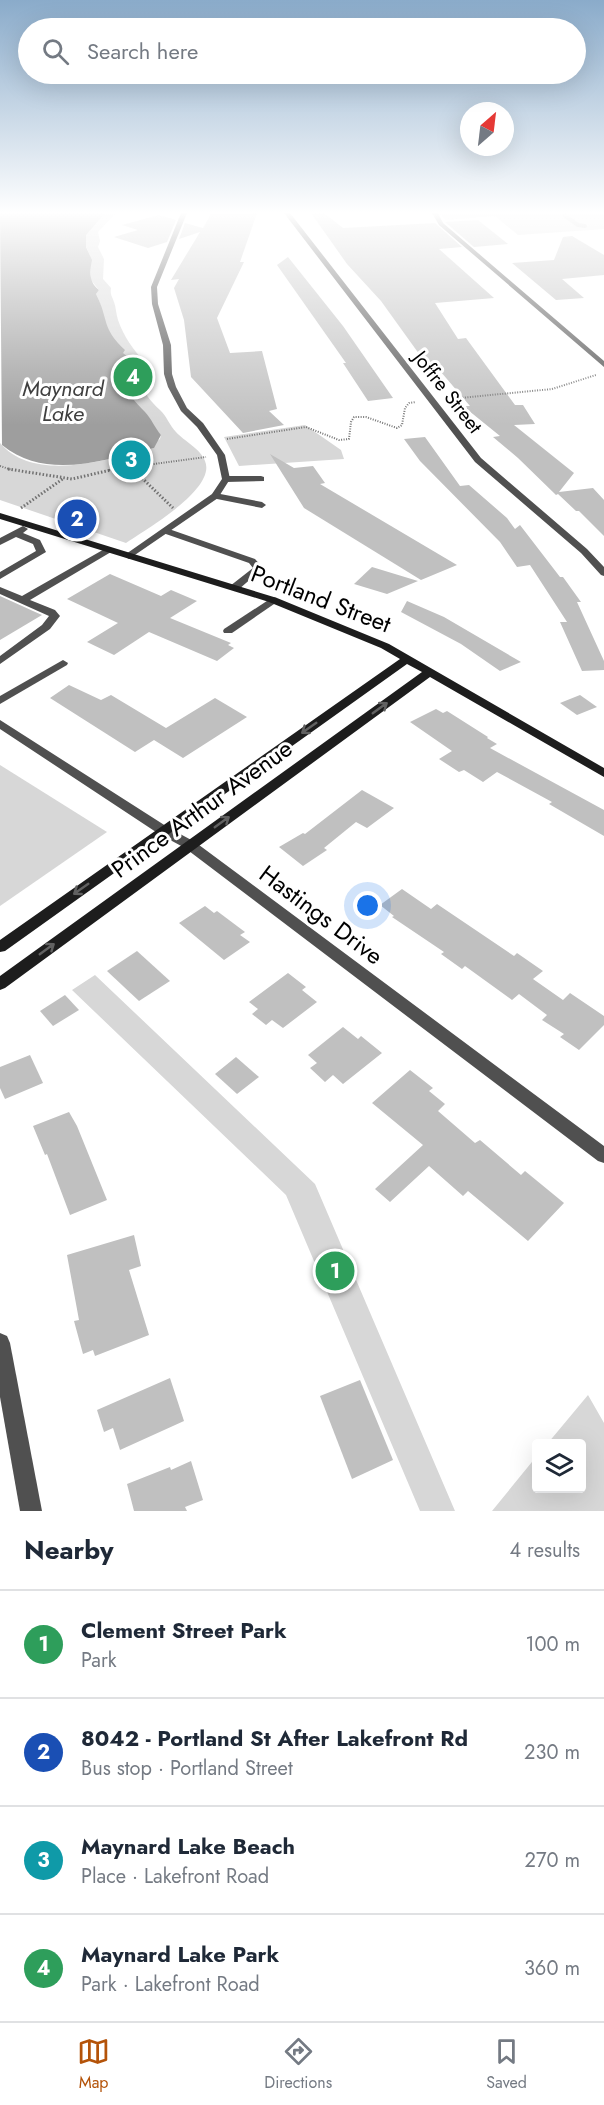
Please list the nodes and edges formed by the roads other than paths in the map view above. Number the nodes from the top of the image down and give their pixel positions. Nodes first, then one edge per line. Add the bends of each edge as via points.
1 (155, 284) edge
2 (341, 284) edge
3 (509, 284) edge
4 (604, 366) edge
5 (226, 479) junction
6 (261, 479) dead end
7 (215, 496) junction
8 (262, 505) dead end
9 (3, 517) edge
10 (29, 525) junction
11 (165, 531) junction
12 (16, 533) junction
13 (0, 542) edge
14 (108, 550) junction
15 (129, 556) junction
16 (604, 573) edge
17 (0, 576) edge
18 (234, 588) junction
19 (0, 590) edge
20 (22, 600) junction
21 (273, 600) junction
22 (228, 631) dead end
23 (408, 658) junction
24 (0, 661) edge
25 (63, 663) dead end
26 (431, 671) junction
27 (0, 701) edge
28 (0, 724) edge
29 (604, 773) edge
30 (164, 831) junction
31 (190, 845) junction
32 (0, 947) edge
33 (0, 984) edge
34 (604, 1156) edge
35 (0, 1342) edge
36 (31, 1511) edge

1 - 5 street via 155,304 172,387 184,409 221,455
2 - 16 street, Joffre Street via 478,460 584,551
3 - 4 street
5 - 6 street
5 - 7 street
7 - 8 street
7 - 11 street
9 - 10 street, Portland Street
10 - 12 street
10 - 14 street, Portland Street
11 - 15 street
11 - 18 street via 252,561 258,568
12 - 13 street
12 - 17 street via 37,542 40,552
14 - 15 street, Portland Street
14 - 20 street
15 - 18 street, Portland Street
18 - 21 street, Portland Street
19 - 20 street
20 - 24 street via 55,616
21 - 22 street
21 - 23 street, Portland Street
23 - 26 street, Portland Street
23 -> 30 street, Prince Arthur Avenue
25 - 27 street
26 - 29 street, Portland Street
31 -> 26 street, Prince Arthur Avenue
28 - 30 street, Hastings Drive
30 - 31 street, Hastings Drive
30 -> 32 street, Prince Arthur Avenue
33 -> 31 street, Prince Arthur Avenue
31 - 34 street, Hastings Drive
35 - 36 street

